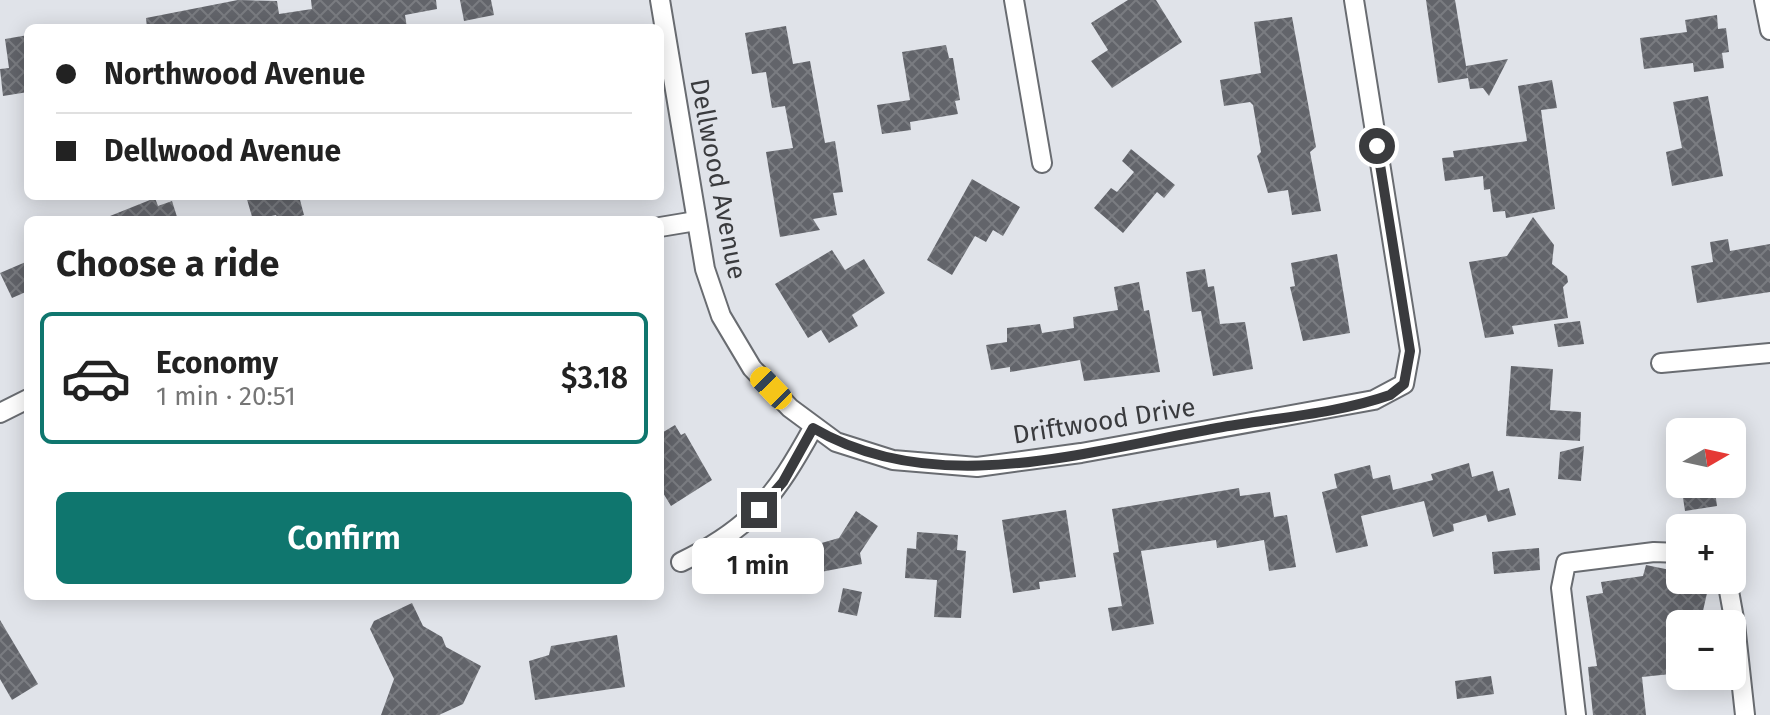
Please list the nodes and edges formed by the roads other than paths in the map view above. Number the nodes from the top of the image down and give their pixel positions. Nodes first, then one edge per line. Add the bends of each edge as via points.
1 (660, 0) edge
2 (1014, 0) edge
3 (1354, 0) edge
4 (1764, 0) edge
5 (664, 24) edge
6 (664, 25) edge
7 (1770, 30) edge
8 (1042, 163) dead end
9 (696, 221) junction
10 (664, 226) edge
11 (1770, 353) edge
12 (1661, 363) dead end
13 (24, 401) edge
14 (0, 413) edge
15 (813, 428) junction
16 (1666, 552) edge
17 (681, 562) dead end
18 (1729, 594) edge
19 (1576, 715) edge
20 (1745, 715) edge

1 - 5 street, Dellwood Avenue
2 - 8 street
3 - 15 street, Driftwood Drive via 1410,351 1404,384 1374,400 977,467 893,460 836,442
4 - 7 street
6 - 9 street, Dellwood Avenue
9 - 10 street
9 - 15 street, Dellwood Avenue via 705,269 734,343
11 - 12 street
13 - 14 street
15 - 17 street via 783,482 759,510 734,532
16 - 19 street via 1566,563 1561,588
18 - 20 street

